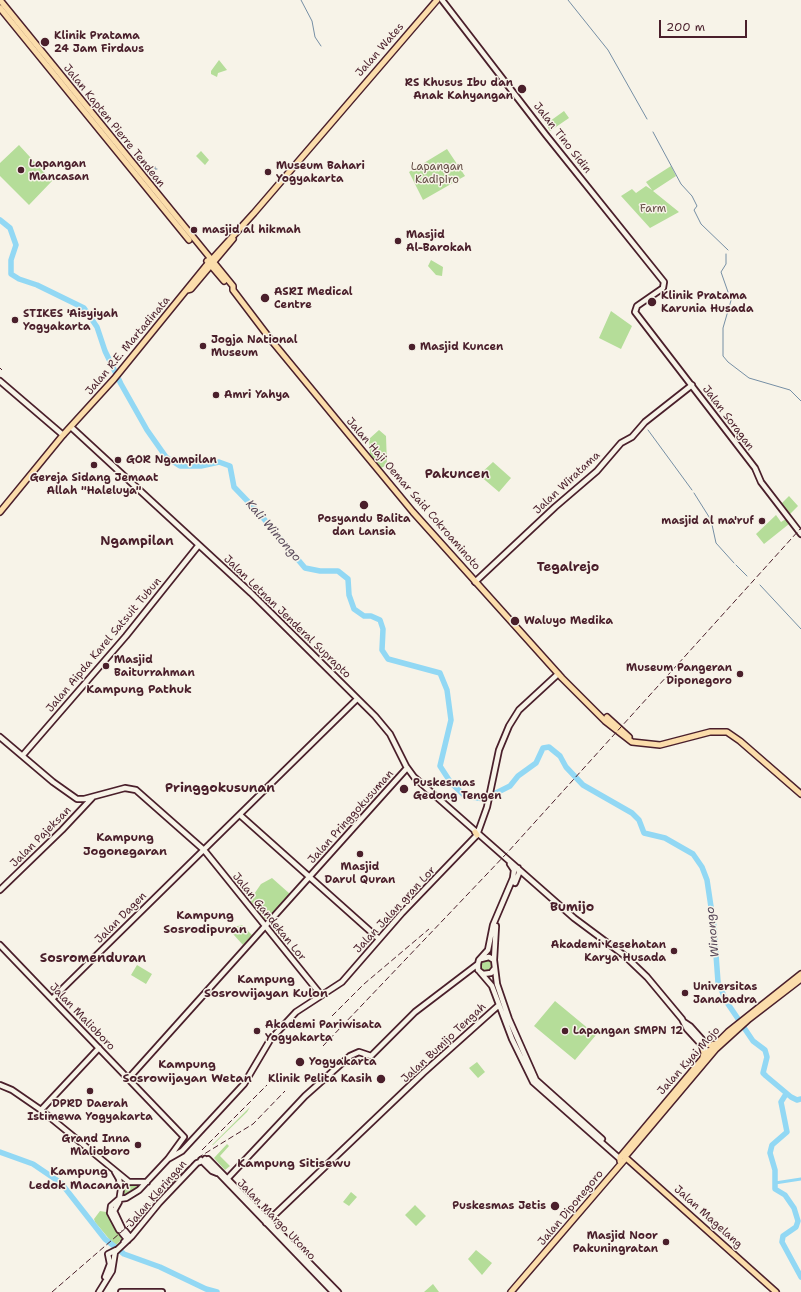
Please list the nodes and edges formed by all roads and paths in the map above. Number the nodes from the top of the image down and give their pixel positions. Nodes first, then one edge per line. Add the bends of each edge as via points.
1 (0, 0) edge
2 (437, 0) edge
3 (442, 0) edge
4 (0, 8) edge
5 (339, 114) joint
6 (218, 254) junction
7 (205, 256) junction
8 (211, 266) junction
9 (638, 315) joint
10 (0, 381) edge
11 (692, 385) junction
12 (71, 426) junction
13 (63, 435) junction
14 (0, 512) edge
15 (801, 534) edge
16 (198, 546) junction
17 (475, 582) junction
18 (558, 674) junction
19 (357, 698) junction
20 (0, 737) edge
21 (23, 755) junction
22 (407, 768) junction
23 (801, 794) edge
24 (93, 796) junction
25 (240, 815) junction
26 (476, 834) junction
27 (204, 850) junction
28 (518, 868) junction
29 (518, 876) junction
30 (309, 877) junction
31 (530, 879) junction
32 (0, 890) edge
33 (266, 925) junction
34 (379, 939) junction
35 (0, 946) edge
36 (481, 959) junction
37 (494, 960) junction
38 (478, 964) junction
39 (495, 968) junction
40 (480, 972) junction
41 (801, 974) edge
42 (801, 980) edge
43 (321, 995) junction
44 (52, 999) junction
45 (499, 1005) junction
46 (748, 1018) junction
47 (729, 1033) junction
48 (704, 1044) junction
49 (716, 1044) junction
50 (98, 1048) junction
51 (710, 1052) junction
52 (702, 1058) junction
53 (128, 1079) junction
54 (0, 1085) edge
55 (41, 1110) junction
56 (659, 1113) junction
57 (623, 1158) junction
58 (168, 1159) junction
59 (206, 1160) junction
60 (114, 1170) junction
61 (228, 1178) junction
62 (147, 1182) junction
63 (234, 1187) junction
64 (119, 1199) junction
65 (268, 1222) junction
66 (126, 1242) junction
67 (723, 1247) junction
68 (114, 1252) junction
69 (328, 1284) junction
70 (96, 1292) edge
71 (99, 1292) edge
72 (121, 1292) edge
73 (162, 1292) edge
74 (333, 1292) edge
75 (338, 1292) edge
76 (511, 1292) edge
77 (771, 1292) edge
78 (776, 1292) edge

1 - 7 main road, Jalan Kapten Pierre Tendean
2 - 5 main road, Jalan Wates
3 - 9 street, Jalan Tino Sidin via 664,282 663,288 637,306 635,310
4 - 7 main road, Jalan Kapten Pierre Tendean
5 - 6 main road, Jalan R.E. Martadinata
6 - 7 main road
6 - 8 main road, Jalan R.E. Martadinata
6 - 8 main road
7 - 8 main road, Jalan Kapten Pierre Tendean
8 - 12 main road, Jalan R.E. Martadinata via 188,287 114,379
8 - 17 main road, Jalan Haji Oemar Said Cokroaminoto via 360,448
9 - 11 street, Jalan Soragan
10 - 13 street
11 - 15 street, Jalan Soragan
11 - 17 street, Jalan Wiratama via 645,422 632,437 621,443 597,471 550,510
12 - 13 main road, Jalan R.E. Martadinata
12 - 16 street, Jalan Letnan Jenderal Suprapto
13 - 14 main road, Jalan R.E. Martadinata
16 - 19 street, Jalan Letnan Jenderal Suprapto via 251,593
16 - 21 street, Jalan Aipda Karel Satsuit Tubun via 126,636
17 - 18 main road, Jalan Haji Oemar Said Cokroaminoto
18 - 23 main road, Jalan Haji Oemar Said Cokroaminoto via 628,736 642,744 668,744 710,732 727,732
18 - 26 street via 514,718 504,737 487,806
19 - 22 street, Jalan Letnan Jenderal Suprapto via 390,734
19 - 25 street, Jalan Dagen
20 - 21 street, Jalan Gandekan Lor
21 - 24 street, Jalan Gandekan Lor via 73,796 82,799
22 - 26 street, Jalan Letnan Jenderal Suprapto
22 - 30 street, Jalan Pringgokusuman
24 - 27 street, Jalan Gandekan Lor via 124,788 135,790
24 - 32 street, Jalan Pajeksan
25 - 27 street, Jalan Dagen
25 - 30 street
26 - 28 street
26 - 34 street, Jalan Jalan gran Lor
26 - 36 street via 512,866 514,872 514,878 494,925 488,950
27 - 33 street, Jalan Gandekan Lor
27 - 44 street, Jalan Dagen
28 - 29 street
28 - 31 street
29 - 31 street
29 - 37 street via 496,925
30 - 33 street, Jalan Pringgokusuman
30 - 34 street
31 - 48 street via 574,918 634,964 651,981 687,1029
33 - 43 street, Jalan Gandekan Lor
33 - 53 street, Jalan Pringgokusuman
34 - 43 street, Jalan Jalan gran Lor via 342,982
35 - 44 street, Jalan Malioboro
36 - 37 street via 489,957
36 - 38 street
37 - 39 street
38 - 40 street
38 - 61 street via 415,1012 371,1056 359,1052 350,1056 305,1096
39 - 40 street via 489,975
39 - 57 street via 497,984 509,1020 536,1080
40 - 45 street via 492,986
41 - 46 main road, Jalan Kyai Mojo
42 - 46 main road, Jalan Kyai Mojo
43 - 58 street, Jalan Jalan gran Lor via 297,1010 272,1037 245,1082 181,1152
44 - 50 street, Jalan Malioboro
45 - 57 street via 533,1082
45 - 65 street, Jalan Bumijo Tengah
46 - 47 main road, Jalan Kyai Mojo
47 - 49 main road, Jalan Kyai Mojo
47 - 51 main road, Jalan Kyai Mojo
48 - 49 main road
48 - 51 street
48 - 52 main road
49 - 51 main road, Jalan Kyai Mojo
50 - 53 street, Jalan Malioboro
50 - 55 street
51 - 52 main road, Jalan Kyai Mojo
51 - 56 main road, Jalan Kyai Mojo
52 - 56 main road, Jalan Kyai Mojo
53 - 58 street, Jalan Malioboro via 184,1136
54 - 55 street
55 - 60 street
56 - 57 main road, Jalan Kyai Mojo
57 - 67 main road, Jalan Magelang
57 - 76 main road, Jalan Diponegoro
58 - 62 street
59 - 61 street, Jalan Margo Utomo
59 - 63 street, Jalan Margo Utomo
59 - 66 street, Jalan Kleringan via 159,1203
60 - 62 street via 130,1183
60 - 64 street via 121,1185
61 - 63 street, Jalan Margo Utomo
62 - 64 street via 137,1192
63 - 65 street, Jalan Margo Utomo
64 - 66 street via 114,1211 122,1231 129,1236
65 - 69 street, Jalan Margo Utomo
66 - 68 street, Jalan Kleringan
67 - 77 main road, Jalan Magelang
67 - 78 main road, Jalan Magelang
68 - 70 street via 108,1254 109,1267
68 - 71 street via 112,1271
69 - 74 street, Jalan Margo Utomo
69 - 75 street, Jalan Margo Utomo
72 - 73 street

